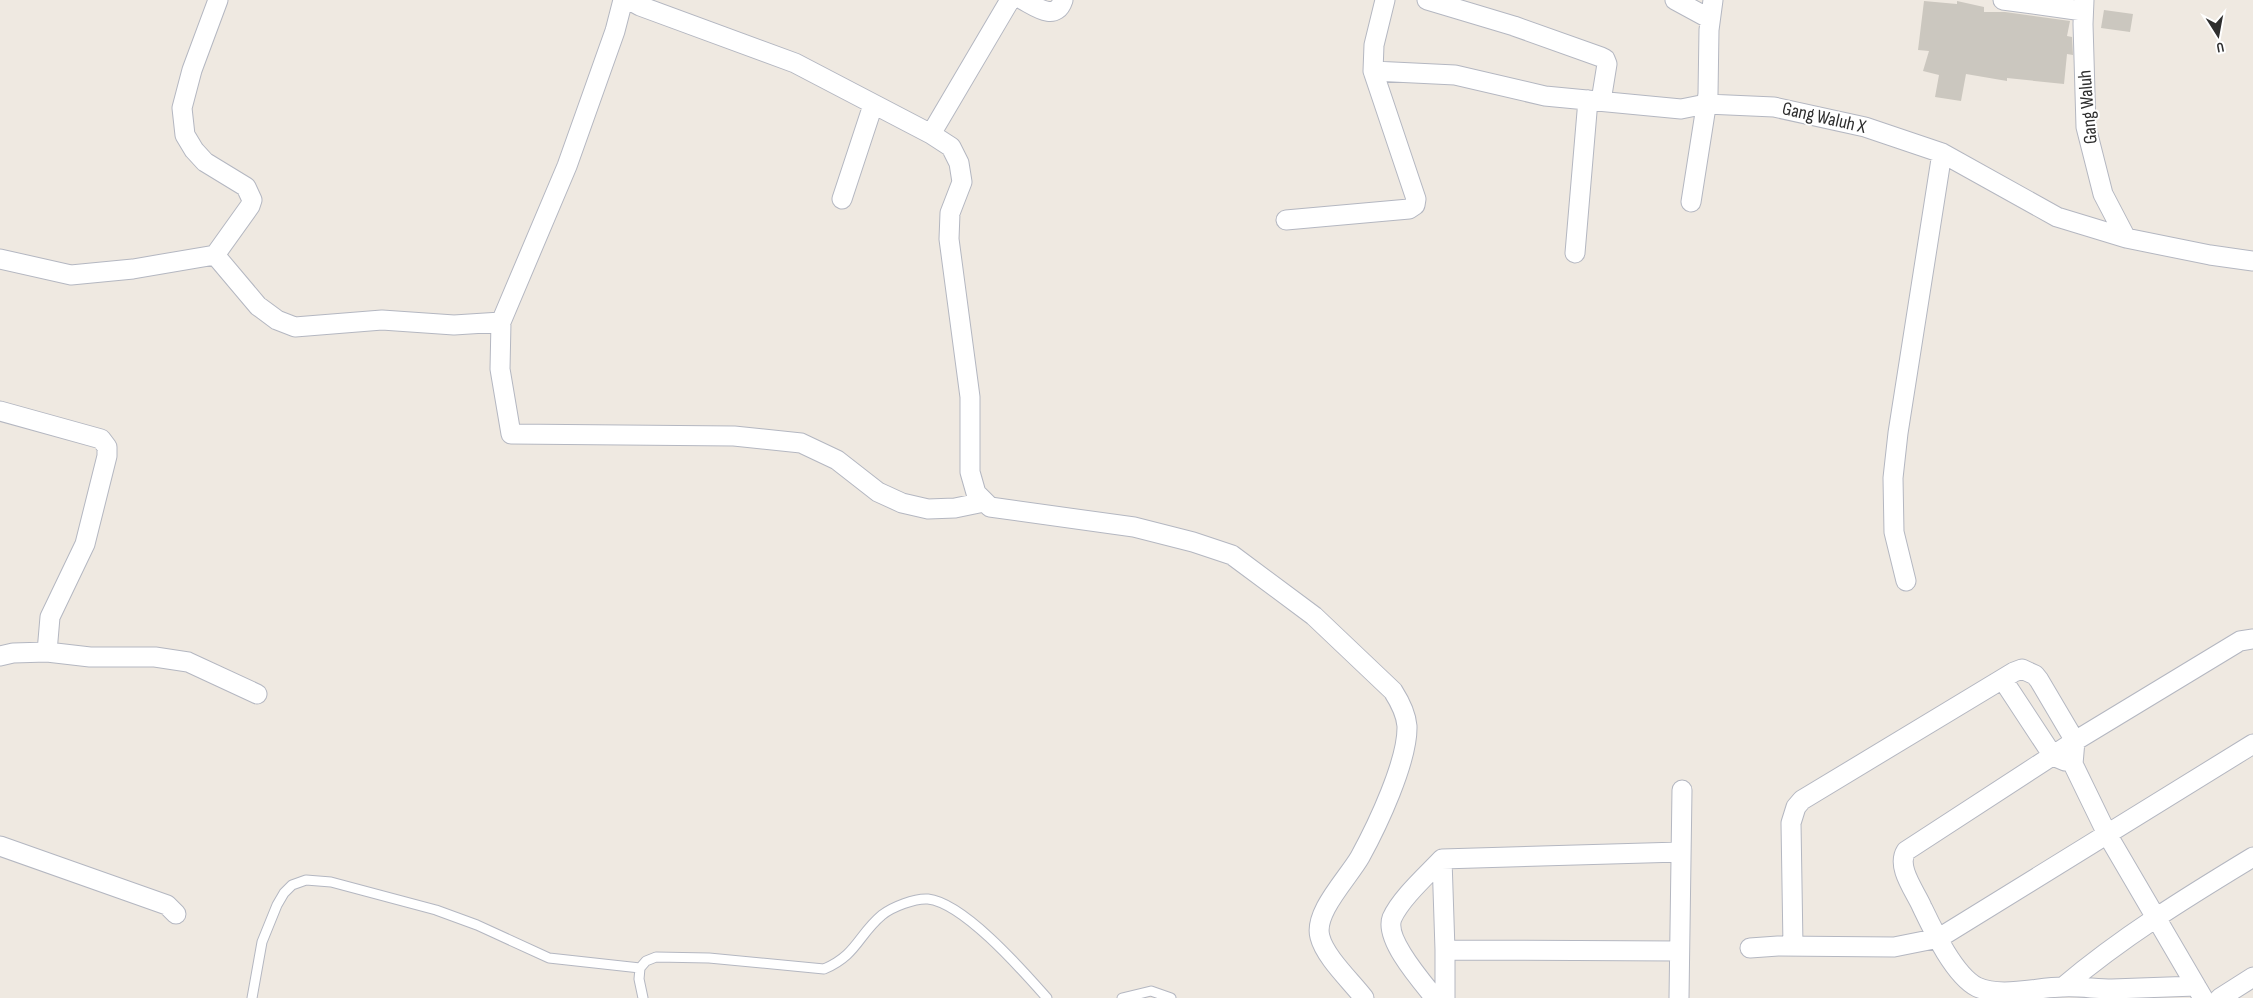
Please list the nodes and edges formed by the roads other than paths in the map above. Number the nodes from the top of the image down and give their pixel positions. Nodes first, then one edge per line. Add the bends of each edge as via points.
1 (218, 0) edge
2 (623, 0) edge
3 (629, 0) edge
4 (1010, 0) edge
5 (1024, 0) edge
6 (1063, 0) edge
7 (1385, 0) edge
8 (1426, 0) edge
9 (1675, 0) edge
10 (1713, 0) edge
11 (2003, 0) edge
12 (2084, 5) edge
13 (1710, 19) junction
14 (1373, 71) junction
15 (1594, 101) junction
16 (1706, 104) junction
17 (873, 105) junction
18 (932, 134) junction
19 (1942, 153) junction
20 (842, 199) dead end
21 (1691, 202) dead end
22 (1286, 220) dead end
23 (2126, 238) junction
24 (1575, 253) dead end
25 (215, 256) junction
26 (0, 259) edge
27 (2253, 261) edge
28 (501, 322) junction
29 (0, 411) edge
30 (984, 502) junction
31 (1906, 581) dead end
32 (2253, 639) edge
33 (46, 652) junction
34 (0, 656) edge
35 (2003, 680) junction
36 (257, 694) dead end
37 (2075, 741) junction
38 (2253, 744) edge
39 (2053, 756) junction
40 (2073, 764) junction
41 (1682, 790) dead end
42 (2107, 834) junction
43 (0, 846) edge
44 (1680, 852) junction
45 (2253, 857) edge
46 (1442, 858) junction
47 (176, 914) dead end
48 (2155, 917) junction
49 (1939, 938) junction
50 (1794, 946) junction
51 (1750, 948) dead end
52 (1446, 950) junction
53 (1679, 951) junction
54 (640, 968) junction
55 (2253, 977) edge
56 (2063, 987) junction
57 (2199, 992) edge
58 (252, 998) edge
59 (642, 998) edge
60 (1047, 998) edge
61 (1122, 998) edge
62 (1171, 998) edge
63 (1364, 998) edge
64 (1435, 998) edge
65 (1445, 998) edge
66 (1679, 998) edge
67 (2220, 998) edge

1 - 25 street via 192,70 182,108 185,135 205,162 246,187 252,200
2 - 28 street via 568,166
3 - 17 street via 795,63
4 - 18 street
5 - 6 street via 1046,12 1054,12
7 - 14 street via 1374,45
8 - 15 street via 1514,26 1605,59 1607,64
9 - 13 street
10 - 13 street
11 - 12 street
12 - 23 street, Gang Waluh via 2086,127 2103,194
13 - 16 street
14 - 15 street, Gang Waluh X via 1455,76 1545,96
14 - 22 street via 1416,199 1415,206
15 - 16 street, Gang Waluh X via 1681,109
15 - 24 street
16 - 19 street, Gang Waluh X via 1774,107 1865,127
16 - 21 street
17 - 18 street
17 - 20 street
18 - 30 street via 951,147 959,164 962,182 950,213 949,239 970,397 970,472 973,486
19 - 23 street, Gang Waluh X via 2057,217
19 - 31 street via 1893,478 1894,532
23 - 27 street, Gang Waluh X
25 - 26 street via 71,275
25 - 28 street via 258,306 277,320 295,327 382,320 454,325
28 - 30 street via 500,369 511,434 734,436 801,443 837,460 878,492 902,503 954,508
29 - 33 street via 86,433 101,439 107,447 85,544 50,617
30 - 63 street via 990,507 1134,527 1232,555 1314,616 1393,691 1407,725 1405,750 1393,786 1360,857 1324,911 1319,924 1319,936 1325,950
32 - 37 street via 2240,641
33 - 34 street
33 - 36 street via 90,657 156,657 188,662
35 - 37 street via 2022,669 2034,675
35 - 39 street
35 - 50 street via 1802,800 1791,824
37 - 39 street
37 - 40 street
38 - 42 street
39 - 40 street
39 - 49 street via 1902,857 1904,868
40 - 42 street
41 - 44 street
42 - 48 street
42 - 49 street
43 - 47 street via 167,906
44 - 46 street
44 - 53 street
45 - 48 street
46 - 52 street
46 - 64 street via 1405,900 1391,926 1394,941
48 - 56 street via 2099,956
48 - 57 street
49 - 50 street via 1894,947
49 - 56 street via 1967,980 1985,990 2001,992
50 - 51 street
52 - 53 street
52 - 65 street
53 - 66 street
54 - 58 lane via 549,958 436,910 331,882 306,880 292,885 277,905 262,942
54 - 59 lane
54 - 60 lane via 656,957 709,958 824,969 840,962 882,915 928,899 948,906 966,918
55 - 67 street
56 - 57 street
61 - 62 lane via 1152,991

